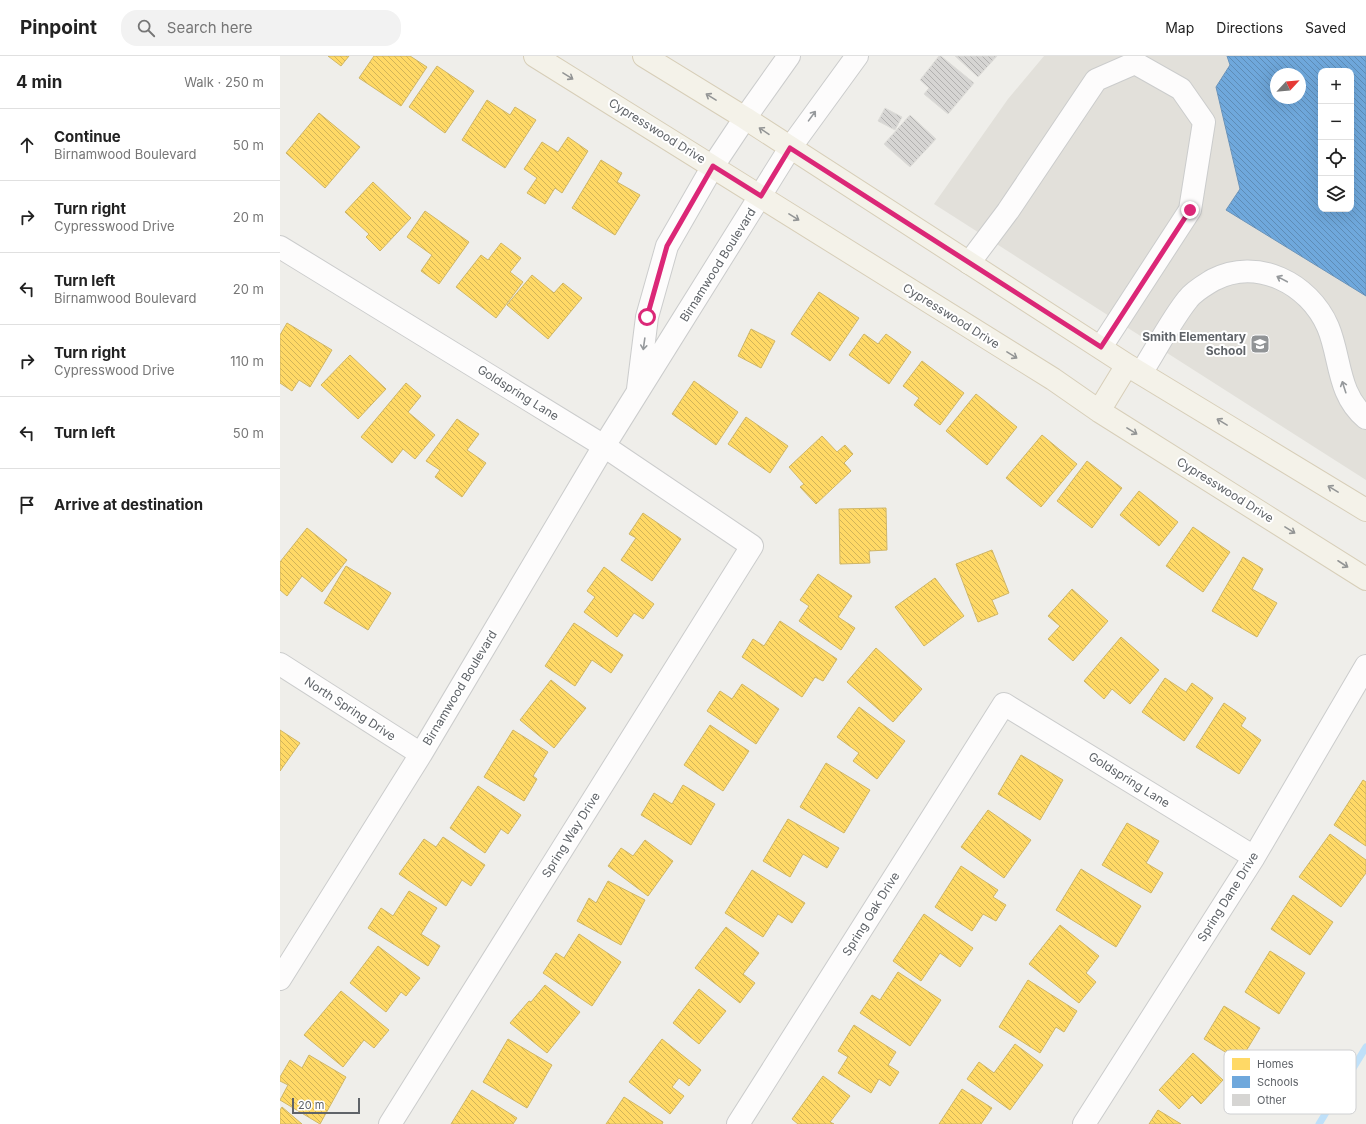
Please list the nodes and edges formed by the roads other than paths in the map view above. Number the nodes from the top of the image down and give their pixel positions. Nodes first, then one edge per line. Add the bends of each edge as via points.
1 (535, 56) edge
2 (644, 56) edge
3 (789, 56) edge
4 (856, 56) edge
5 (745, 118) junction
6 (790, 148) junction
7 (713, 166) junction
8 (761, 196) junction
9 (280, 247) edge
10 (969, 263) junction
11 (1101, 347) junction
12 (1134, 369) junction
13 (637, 396) junction
14 (1099, 411) junction
15 (1366, 418) edge
16 (604, 446) junction
17 (1366, 510) edge
18 (752, 546) joint
19 (1366, 579) edge
20 (280, 664) edge
21 (1366, 666) edge
22 (1004, 704) joint
23 (421, 754) junction
24 (1254, 857) junction
25 (280, 979) edge
26 (390, 1124) edge
27 (738, 1124) edge
28 (1084, 1124) edge

1 -> 7 main road, Cypresswood Drive
5 -> 2 main road
3 - 5 street, Birnamwood Boulevard
6 -> 4 street, Birnamwood Boulevard
6 -> 5 main road
5 - 7 street, Birnamwood Boulevard
6 - 8 street, Birnamwood Boulevard
6 - 10 main road
7 - 8 main road, Cypresswood Drive
7 -> 13 street, Birnamwood Boulevard via 667,246 647,317
8 - 13 street, Birnamwood Boulevard
8 -> 14 main road, Cypresswood Drive
9 - 16 street, Goldspring Lane
10 - 11 main road
10 - 11 street via 1008,211 1096,80 1135,63 1181,89 1204,122 1190,210
11 - 12 main road
12 - 14 main road
15 -> 12 street via 1345,391 1328,328 1320,313 1295,287 1278,276 1258,271 1238,271 1206,284 1189,298
17 -> 12 main road
13 - 16 street, Birnamwood Boulevard
14 -> 19 main road, Cypresswood Drive
16 - 18 street, Goldspring Lane
16 - 23 street, Birnamwood Boulevard
18 - 26 street, Spring Way Drive
20 - 23 street, North Spring Drive
21 - 24 street, Spring Dane Drive
22 - 24 street, Goldspring Lane
22 - 27 street, Spring Oak Drive
23 - 25 street, Birnamwood Boulevard
24 - 28 street, Spring Dane Drive

